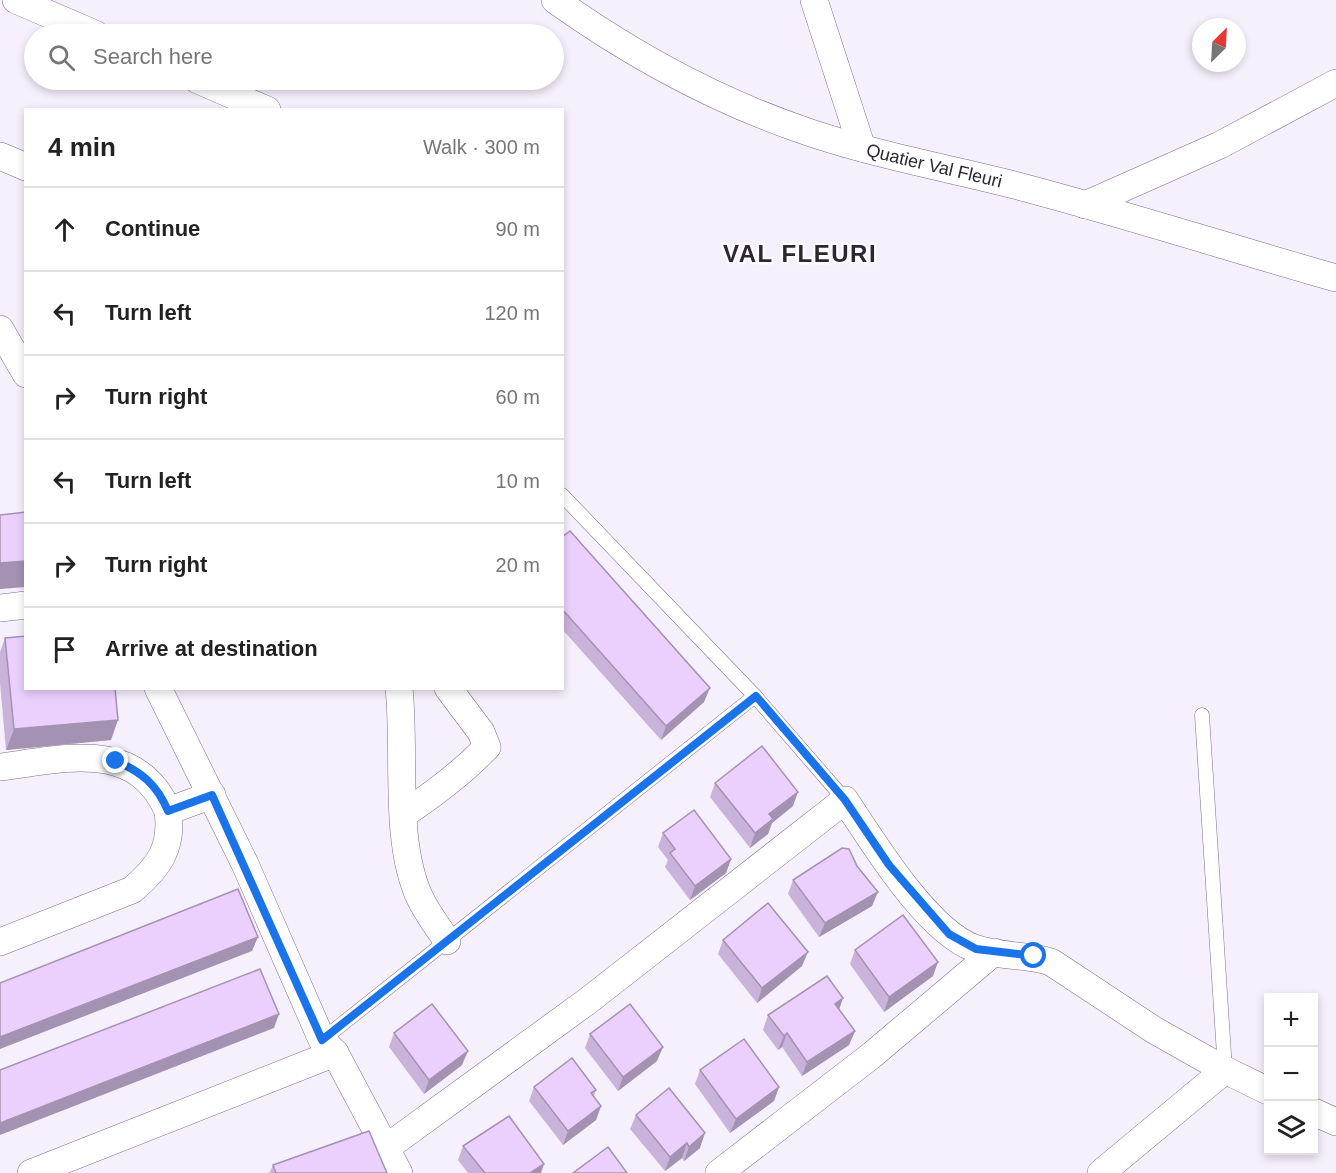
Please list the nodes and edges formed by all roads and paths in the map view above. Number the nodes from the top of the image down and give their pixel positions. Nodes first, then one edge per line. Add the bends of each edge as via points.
1 (16, 0) edge
2 (555, 0) edge
3 (814, 0) edge
4 (72, 24) edge
5 (1336, 83) edge
6 (221, 90) edge
7 (262, 108) edge
8 (862, 148) junction
9 (0, 156) edge
10 (24, 166) edge
11 (1085, 205) junction
12 (1336, 278) edge
13 (0, 329) edge
14 (24, 371) edge
15 (564, 497) edge
16 (24, 605) edge
17 (0, 608) edge
18 (159, 690) edge
19 (399, 690) edge
20 (450, 690) edge
21 (756, 696) junction
22 (1202, 715) dead end
23 (0, 767) edge
24 (212, 795) junction
25 (845, 800) junction
26 (168, 811) junction
27 (404, 814) junction
28 (447, 940) junction
29 (0, 942) edge
30 (994, 952) junction
31 (328, 1046) junction
32 (1225, 1070) junction
33 (1264, 1089) edge
34 (1318, 1114) edge
35 (1336, 1122) edge
36 (386, 1148) junction
37 (31, 1173) edge
38 (399, 1173) edge
39 (720, 1173) edge
40 (1101, 1173) edge

1 - 4 street
2 - 8 street, Quatier Val Fleuri via 614,39 718,95 767,117
3 - 8 street
5 - 11 street via 1220,145
6 - 7 street
8 - 11 street, Quatier Val Fleuri
9 - 10 street
11 - 12 street, Quatier Val Fleuri
13 - 14 street
15 - 21 lane
16 - 17 street
18 - 24 street
19 - 27 street
20 - 27 street via 481,732 487,747 470,765
21 - 25 lane
21 - 28 lane
22 - 32 lane
23 - 26 street via 78,758 116,761 154,785
24 - 26 street
24 - 31 street
25 - 30 street via 889,865 936,922 962,943
25 - 36 street via 598,993
26 - 29 street via 166,854 132,890
27 - 28 street via 404,840 420,898
28 - 31 lane
30 - 32 street via 1051,962 1129,1015
30 - 39 street via 872,1055
31 - 36 street
31 - 37 street
32 - 33 street
32 - 40 street
34 - 35 street
36 - 38 street

